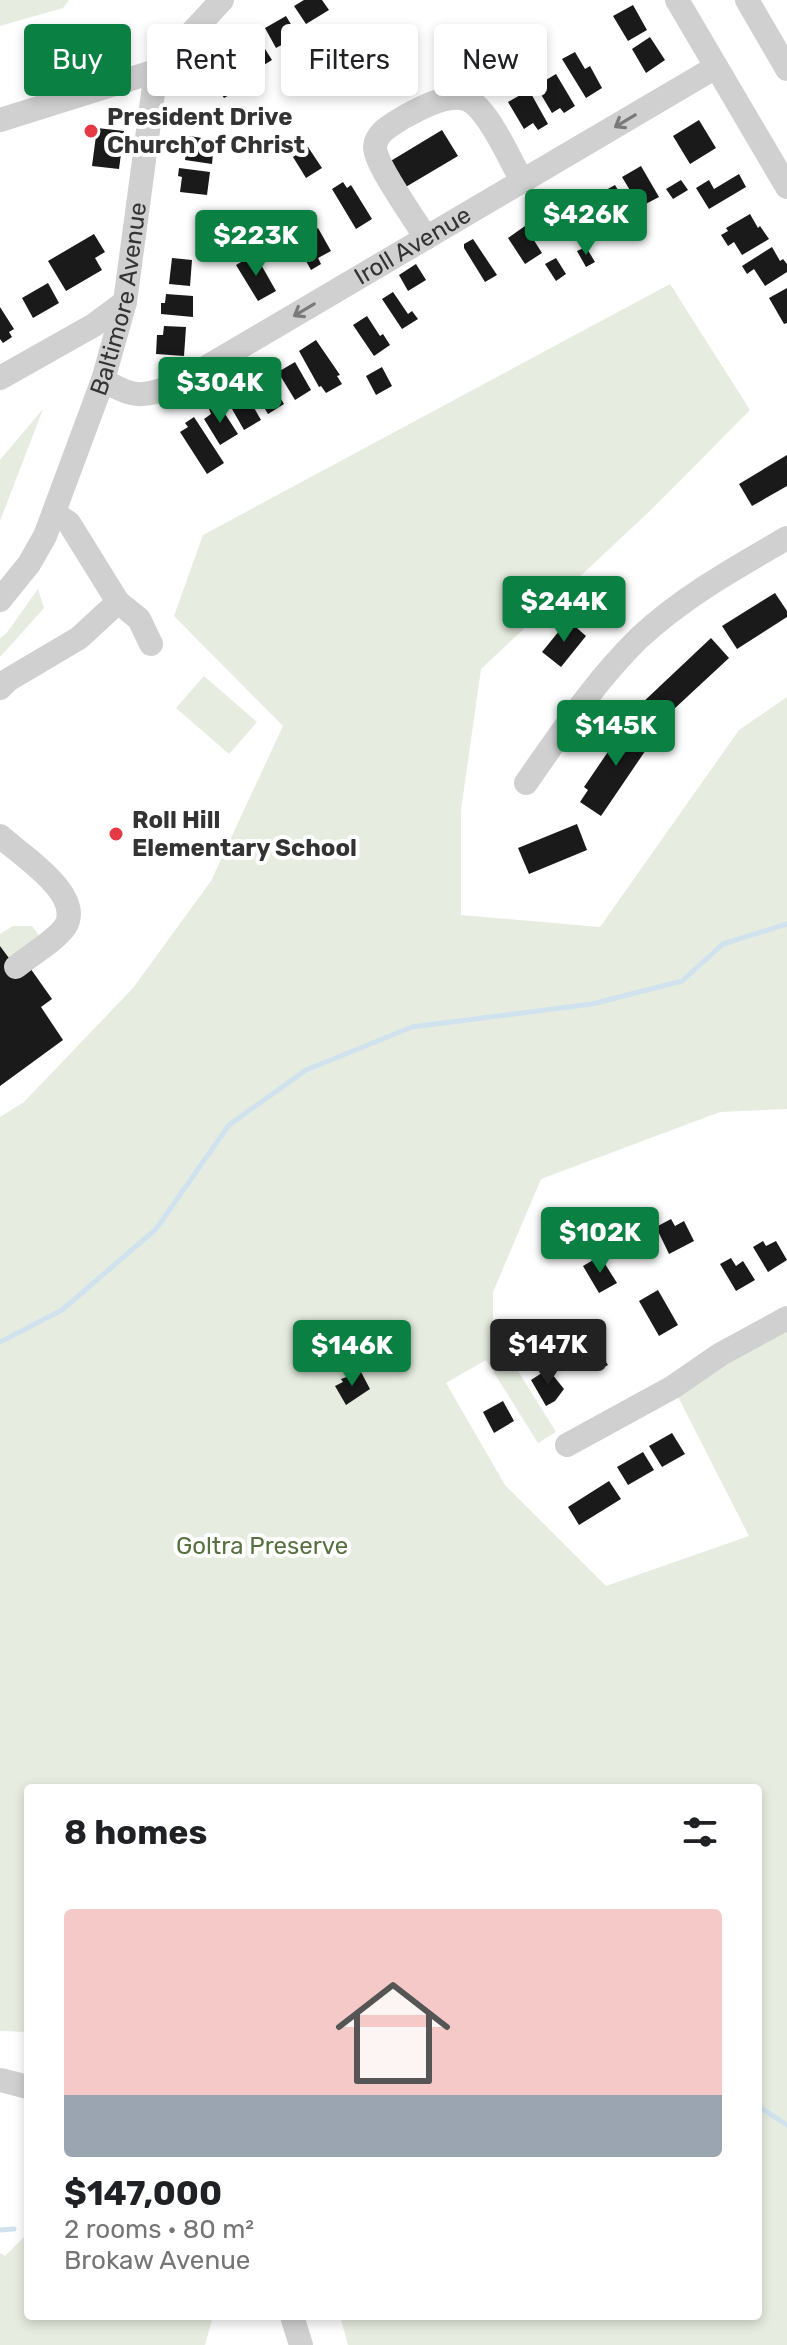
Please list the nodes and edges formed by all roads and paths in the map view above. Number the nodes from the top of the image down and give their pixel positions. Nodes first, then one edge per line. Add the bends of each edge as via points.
1 (222, 0) edge
2 (747, 0) edge
3 (682, 2) edge
4 (200, 24) edge
5 (716, 67) junction
6 (787, 69) edge
7 (147, 74) edge
8 (153, 96) edge
9 (0, 120) edge
10 (522, 181) junction
11 (787, 187) edge
12 (426, 238) junction
13 (125, 302) junction
14 (0, 378) edge
15 (103, 380) junction
16 (54, 513) junction
17 (787, 538) edge
18 (0, 600) edge
19 (118, 602) junction
20 (151, 644) dead end
21 (0, 688) edge
22 (526, 783) dead end
23 (0, 836) edge
24 (16, 967) dead end
25 (787, 1318) edge
26 (567, 1445) dead end
27 (0, 2080) edge
28 (24, 2086) edge
29 (293, 2320) edge
30 (301, 2345) edge

1 - 4 street
2 - 6 street
3 - 5 street
5 -> 10 street, Iroll Avenue
5 - 11 street
7 - 9 street
8 - 13 street, Baltimore Avenue
10 - 12 street, Iroll Avenue
10 - 12 street via 484,116 466,99 440,101 393,124 377,139 375,149
12 -> 15 street, Iroll Avenue via 176,385 127,394
13 - 14 street
13 - 15 street, Baltimore Avenue
15 - 16 street, Baltimore Avenue
16 - 18 street, Baltimore Avenue via 29,564
16 - 19 street via 69,523
17 - 22 street via 710,583 640,638 576,711
19 - 20 street via 139,619
19 - 21 street via 79,638
23 - 24 street via 59,888 69,905 63,929
25 - 26 street
27 - 28 street
29 - 30 street

